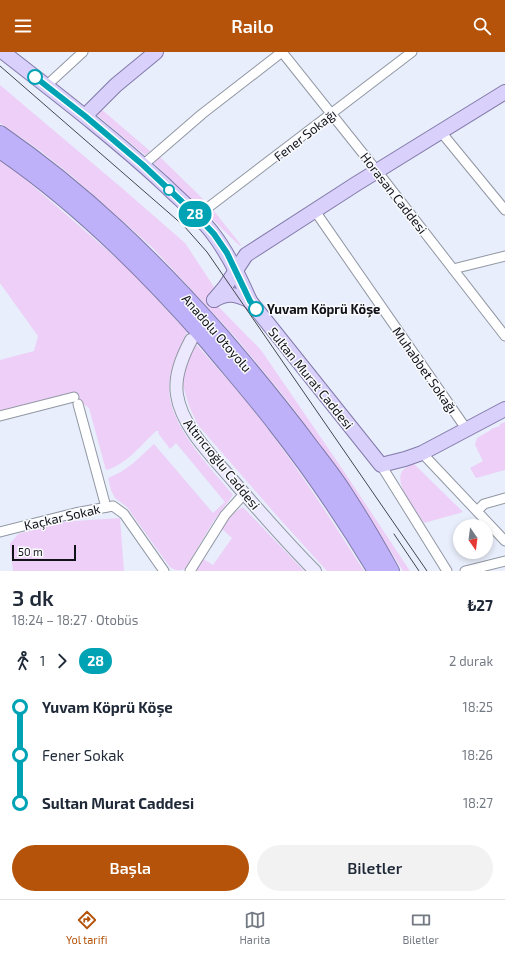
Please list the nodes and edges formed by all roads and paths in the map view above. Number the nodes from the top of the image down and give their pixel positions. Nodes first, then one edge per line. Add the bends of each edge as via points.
1 (3, 52) edge
2 (83, 52) edge
3 (156, 52) edge
4 (282, 52) edge
5 (412, 52) edge
6 (46, 86) junction
7 (505, 92) edge
8 (331, 115) junction
9 (85, 116) junction
10 (441, 132) junction
11 (0, 134) edge
12 (0, 150) edge
13 (143, 165) junction
14 (378, 171) junction
15 (505, 210) edge
16 (315, 211) junction
17 (197, 216) junction
18 (227, 253) junction
19 (505, 256) edge
20 (453, 269) junction
21 (236, 270) junction
22 (214, 300) junction
23 (250, 301) junction
24 (505, 336) edge
25 (191, 340) dead end
26 (505, 409) edge
27 (0, 416) edge
28 (467, 430) junction
29 (422, 453) junction
30 (381, 465) junction
31 (244, 494) junction
32 (505, 498) edge
33 (106, 507) junction
34 (477, 511) junction
35 (0, 532) edge
36 (505, 541) edge
37 (505, 561) edge
38 (164, 571) edge
39 (190, 571) edge
40 (315, 571) edge
41 (376, 571) edge
42 (391, 571) edge
43 (447, 571) edge
44 (464, 571) edge

1 - 6 main road, Sultan Murat Caddesi
2 - 6 street
3 - 9 main road via 116,85
4 - 8 street, Horasan Caddesi
4 - 13 street via 202,114
5 - 8 street, Fener Sokağı
6 - 9 main road, Sultan Murat Caddesi
7 - 10 main road
8 - 14 street, Horasan Caddesi
8 - 17 street, Fener Sokağı
9 - 13 main road, Sultan Murat Caddesi
10 - 14 main road
10 - 15 street
11 - 42 highway, Anadolu Otoyolu via 92,205 158,266 196,308 290,419 343,490
12 - 41 highway, Anadolu Otoyolu via 24,166 83,215 135,263 187,318 278,427 329,498
13 - 17 main road, Sultan Murat Caddesi
14 - 16 main road
14 - 20 street, Horasan Caddesi
16 - 21 main road via 246,256
16 - 28 street, Muhabbet Sokağı
17 - 18 main road, Sultan Murat Caddesi
18 - 21 main road, Sultan Murat Caddesi
18 - 22 main road via 223,284
19 - 20 street
20 - 24 street, Horasan Caddesi
21 - 22 main road
21 - 23 main road, Sultan Murat Caddesi
22 - 23 main road via 230,294
23 - 30 main road, Sultan Murat Caddesi
25 - 31 street, Altıncıoğlu Caddesi via 182,358 176,384 180,408 191,430
26 - 28 main road
27 - 33 street via 76,400
28 - 29 main road
29 - 30 main road
29 - 34 street
30 - 43 street
31 - 39 street via 225,515
31 - 40 street, Altıncıoğlu Caddesi
32 - 34 street via 484,504
33 - 35 street, Kaçkar Sokak
33 - 38 street, Kaçkar Sokak via 113,506 124,514
34 - 36 street
37 - 44 street

